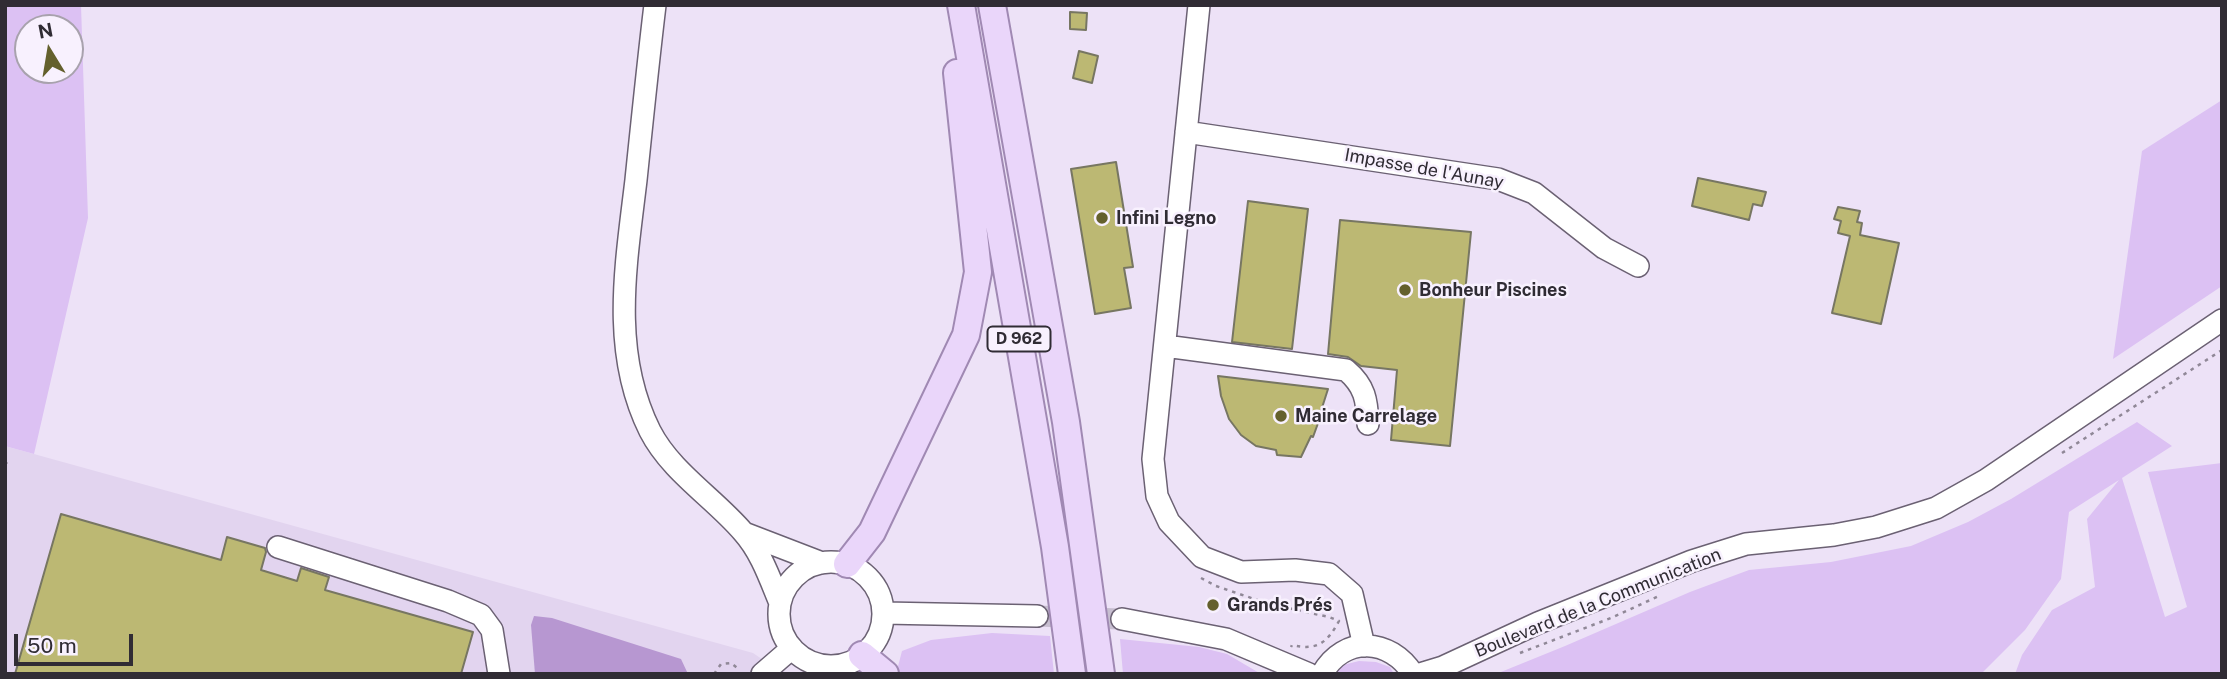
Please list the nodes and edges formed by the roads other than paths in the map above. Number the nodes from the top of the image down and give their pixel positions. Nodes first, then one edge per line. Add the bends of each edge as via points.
1 (655, 5) edge
2 (949, 5) edge
3 (961, 5) edge
4 (992, 5) edge
5 (1199, 5) edge
6 (1186, 132) junction
7 (1638, 265) dead end
8 (2222, 320) edge
9 (1164, 346) junction
10 (1368, 424) dead end
11 (744, 533) junction
12 (278, 547) dead end
13 (834, 564) junction
14 (780, 603) junction
15 (884, 613) junction
16 (1037, 616) tunnel mouth
17 (1122, 620) tunnel mouth
18 (1364, 646) junction
19 (792, 648) junction
20 (862, 656) junction
21 (1101, 671) edge
22 (499, 674) edge
23 (762, 674) edge
24 (885, 674) edge
25 (1072, 674) edge
26 (1309, 674) edge
27 (1322, 674) edge
28 (1413, 674) edge
29 (1420, 674) edge

1 - 11 street via 623,303 626,358 638,403 663,451
2 - 13 main road via 978,272 966,335 872,532
3 - 25 main road, D 962 via 1055,547
4 - 21 main road, D 962 via 1066,422
5 - 6 street
6 - 7 street, Impasse de l'Aunay via 1498,179 1534,193 1604,248
6 - 9 street
8 - 29 street, Boulevard de la Communication via 1986,480 1937,508 1876,527 1746,544 1692,561
9 - 10 street via 1346,370 1365,391
9 - 18 street via 1153,458 1157,496 1169,522 1202,557 1241,572 1329,574 1352,594
11 - 13 street
11 - 14 street via 765,565
12 - 22 street via 481,615 492,630
13 - 14 street via 811,566 796,575
13 - 15 street via 862,571 881,597
14 - 19 street via 779,619
15 - 16 street
15 - 20 street via 874,644
17 - 26 street via 1226,639
18 - 27 street via 1337,655
18 - 28 street via 1393,652
19 - 20 street via 804,658 826,665 849,663
19 - 23 street
20 - 24 main road

